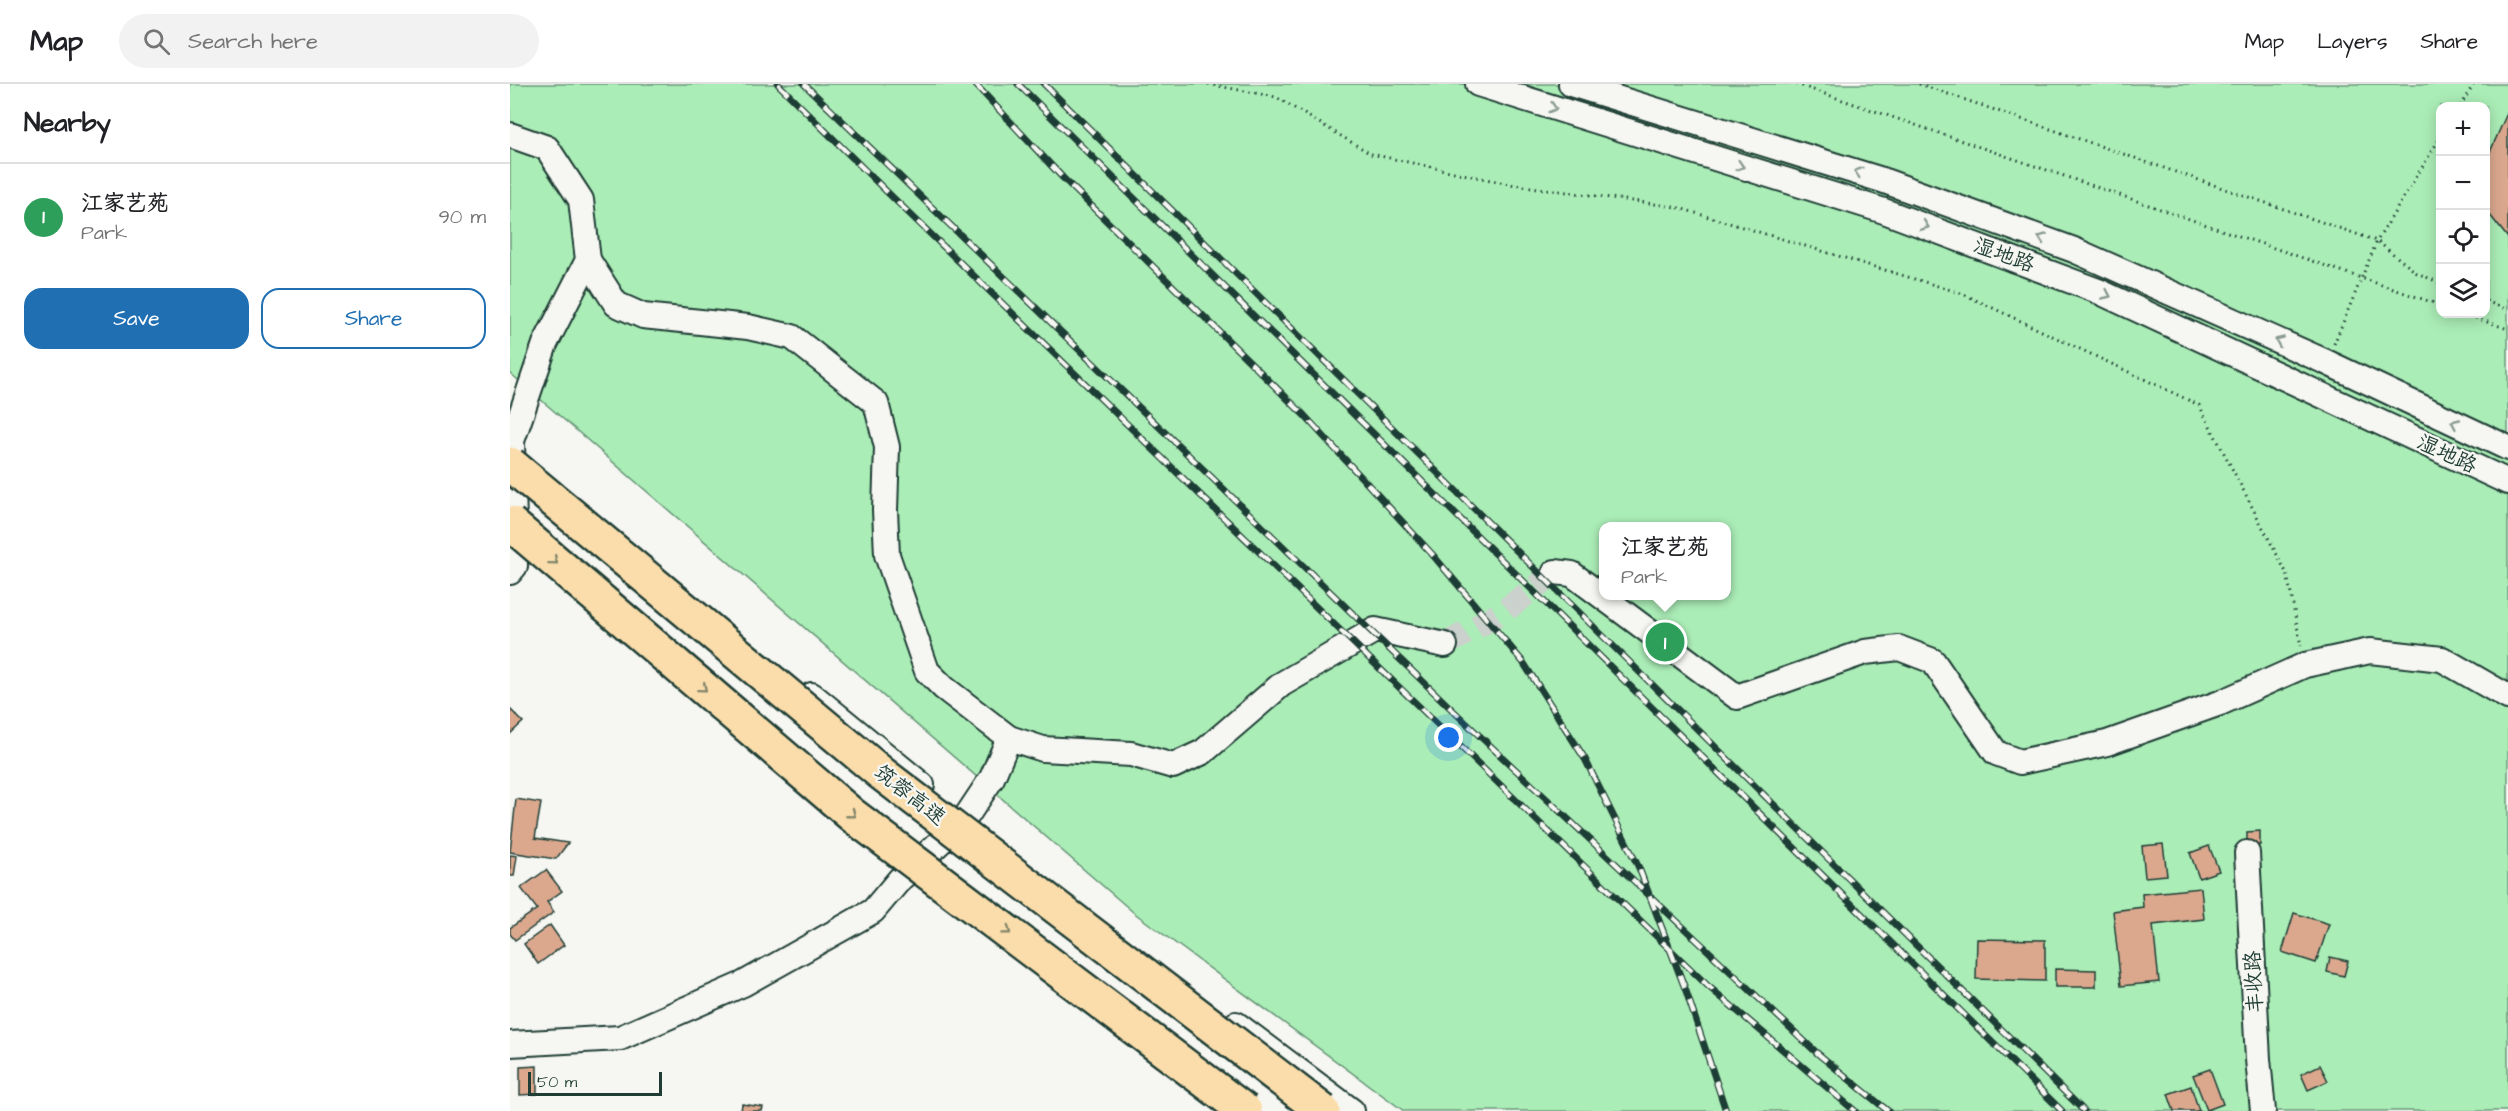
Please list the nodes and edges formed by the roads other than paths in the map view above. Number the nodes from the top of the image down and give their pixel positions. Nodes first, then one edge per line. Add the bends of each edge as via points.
1 (1478, 84) edge
2 (1571, 84) edge
3 (510, 135) edge
4 (588, 260) junction
5 (2508, 448) edge
6 (511, 452) edge
7 (2508, 482) edge
8 (510, 523) edge
9 (510, 572) edge
10 (1554, 572) dead end
11 (1599, 594) edge
12 (1607, 600) edge
13 (1445, 645) tunnel mouth
14 (2508, 698) edge
15 (1009, 738) junction
16 (964, 820) junction
17 (2247, 853) dead end
18 (510, 1044) edge
19 (1245, 1111) edge
20 (1323, 1111) edge
21 (1352, 1111) edge
22 (2263, 1111) edge

1 -> 7 street, 湿地路 via 1884,211 2098,291
5 -> 2 street, 湿地路 via 2074,250 1882,180
3 - 4 street via 547,148 581,200
4 - 6 street via 545,344
4 - 15 street via 616,304 643,316 748,327 792,337 876,403 887,447 886,555 927,671
6 - 9 street via 515,566
6 - 16 street
6 - 20 highway, 筑蓉高速, bridge via 881,773
8 -> 19 highway, bridge via 852,815
10 - 11 street via 1572,574
12 - 14 street via 1737,697 1865,652 1899,648 1933,661 1996,753 2020,762 2107,743 2220,703 2305,666 2370,651 2442,659
13 - 15 street via 1375,630 1282,684 1203,752 1173,766 1131,754 1043,749
15 - 16 street via 993,778
16 - 18 street via 900,879 873,911 743,984 620,1038
16 - 21 street
17 - 22 street, 丰收路

